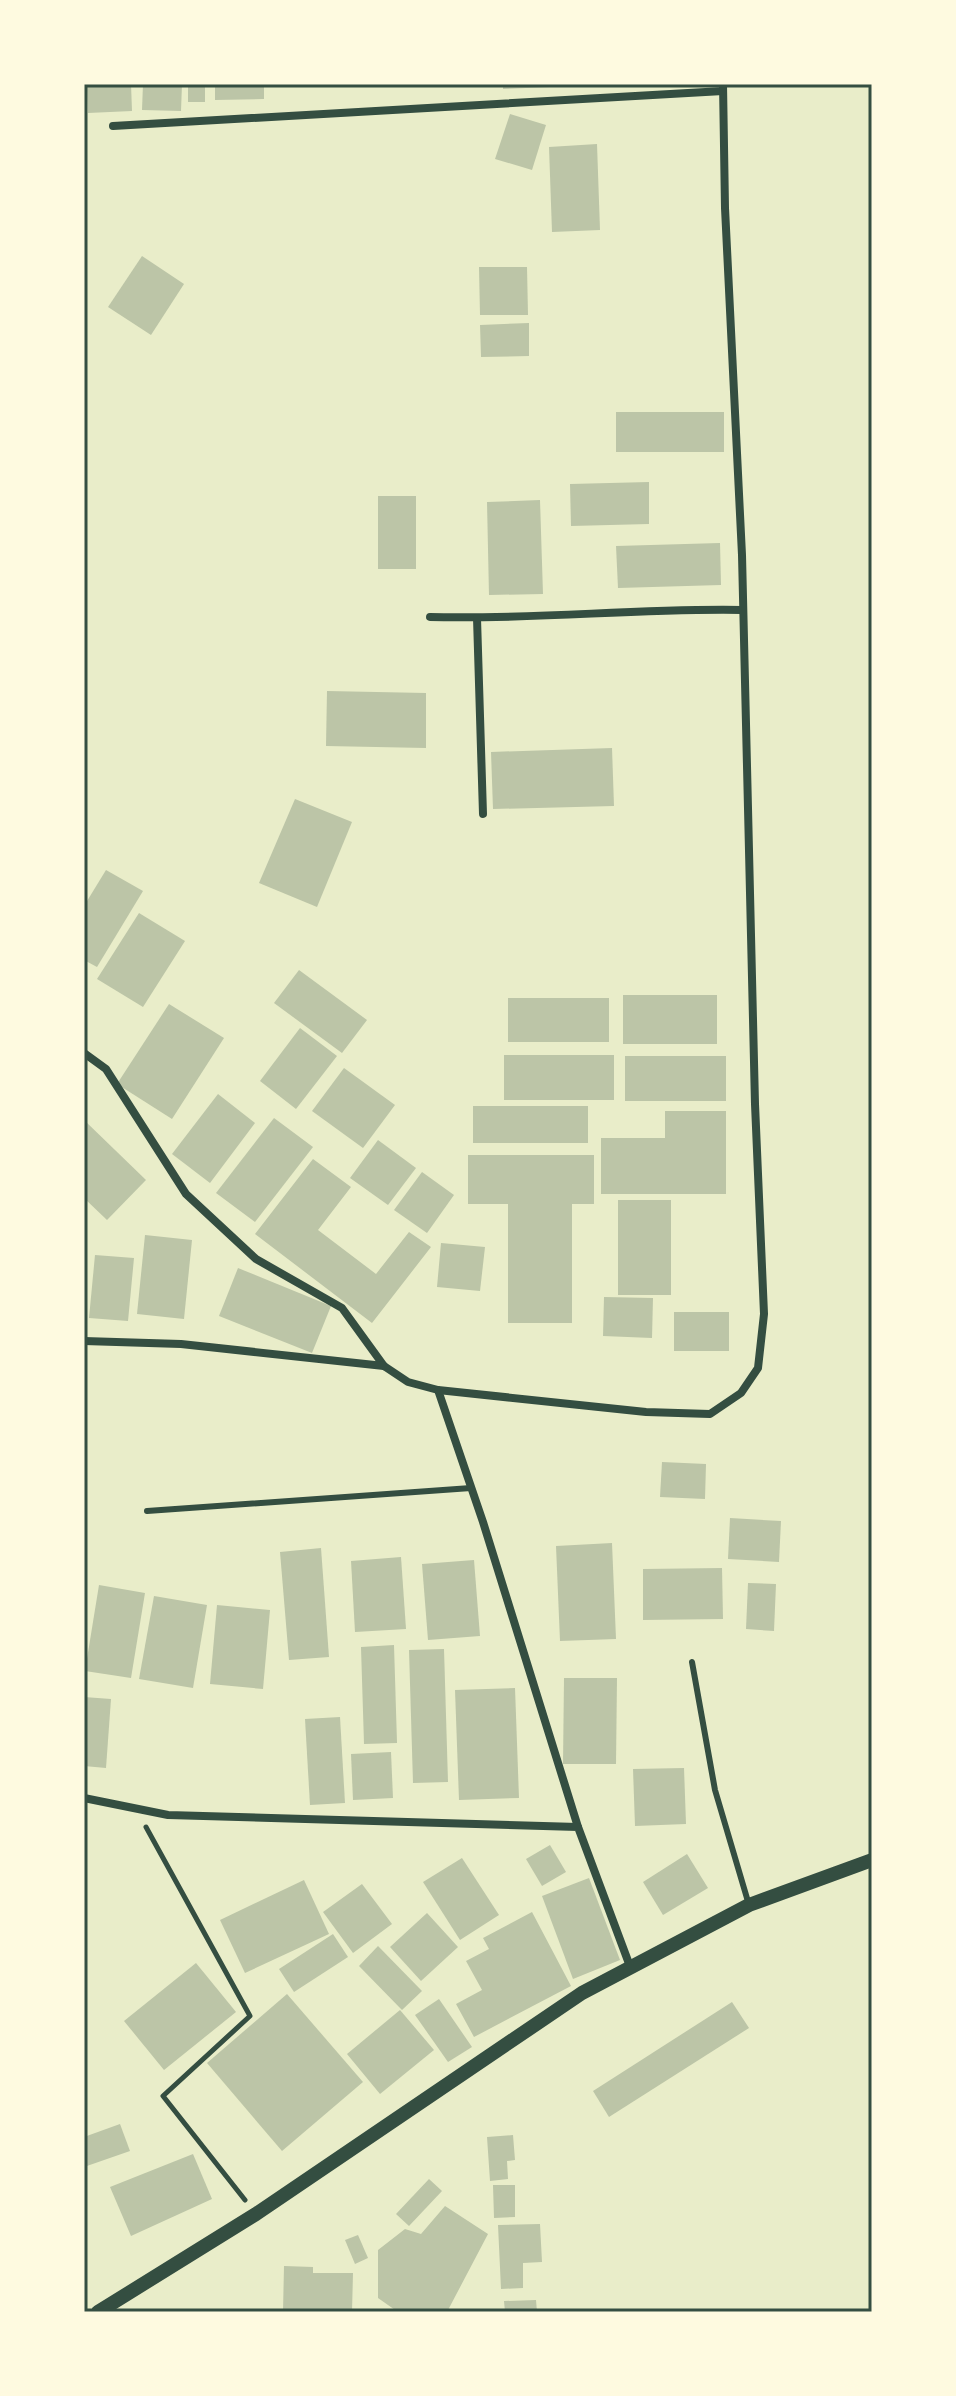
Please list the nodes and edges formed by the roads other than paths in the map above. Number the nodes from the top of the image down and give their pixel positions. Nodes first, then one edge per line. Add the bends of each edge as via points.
1 (723, 87) edge
2 (113, 126) dead end
3 (742, 610) junction
4 (430, 617) dead end
5 (477, 618) junction
6 (483, 814) dead end
7 (84, 1053) edge
8 (84, 1341) edge
9 (384, 1366) junction
10 (438, 1390) junction
11 (471, 1488) junction
12 (147, 1511) dead end
13 (692, 1662) dead end
14 (84, 1798) edge
15 (578, 1827) junction
16 (872, 1860) edge
17 (749, 1905) junction
18 (631, 1969) junction
19 (98, 2312) edge

1 - 2 street
1 - 3 street
3 - 5 street
3 - 10 street via 764,1314 758,1368 741,1393 710,1414
4 - 5 street
5 - 6 street
7 - 9 street via 106,1069 186,1194 256,1259 342,1308
8 - 9 street via 181,1344
9 - 10 street via 408,1382
10 - 11 street
11 - 12 lane
11 - 15 street
13 - 17 lane via 715,1790
14 - 15 street via 168,1815
15 - 18 street
16 - 17 street
17 - 18 street
18 - 19 street via 582,1993 256,2214

